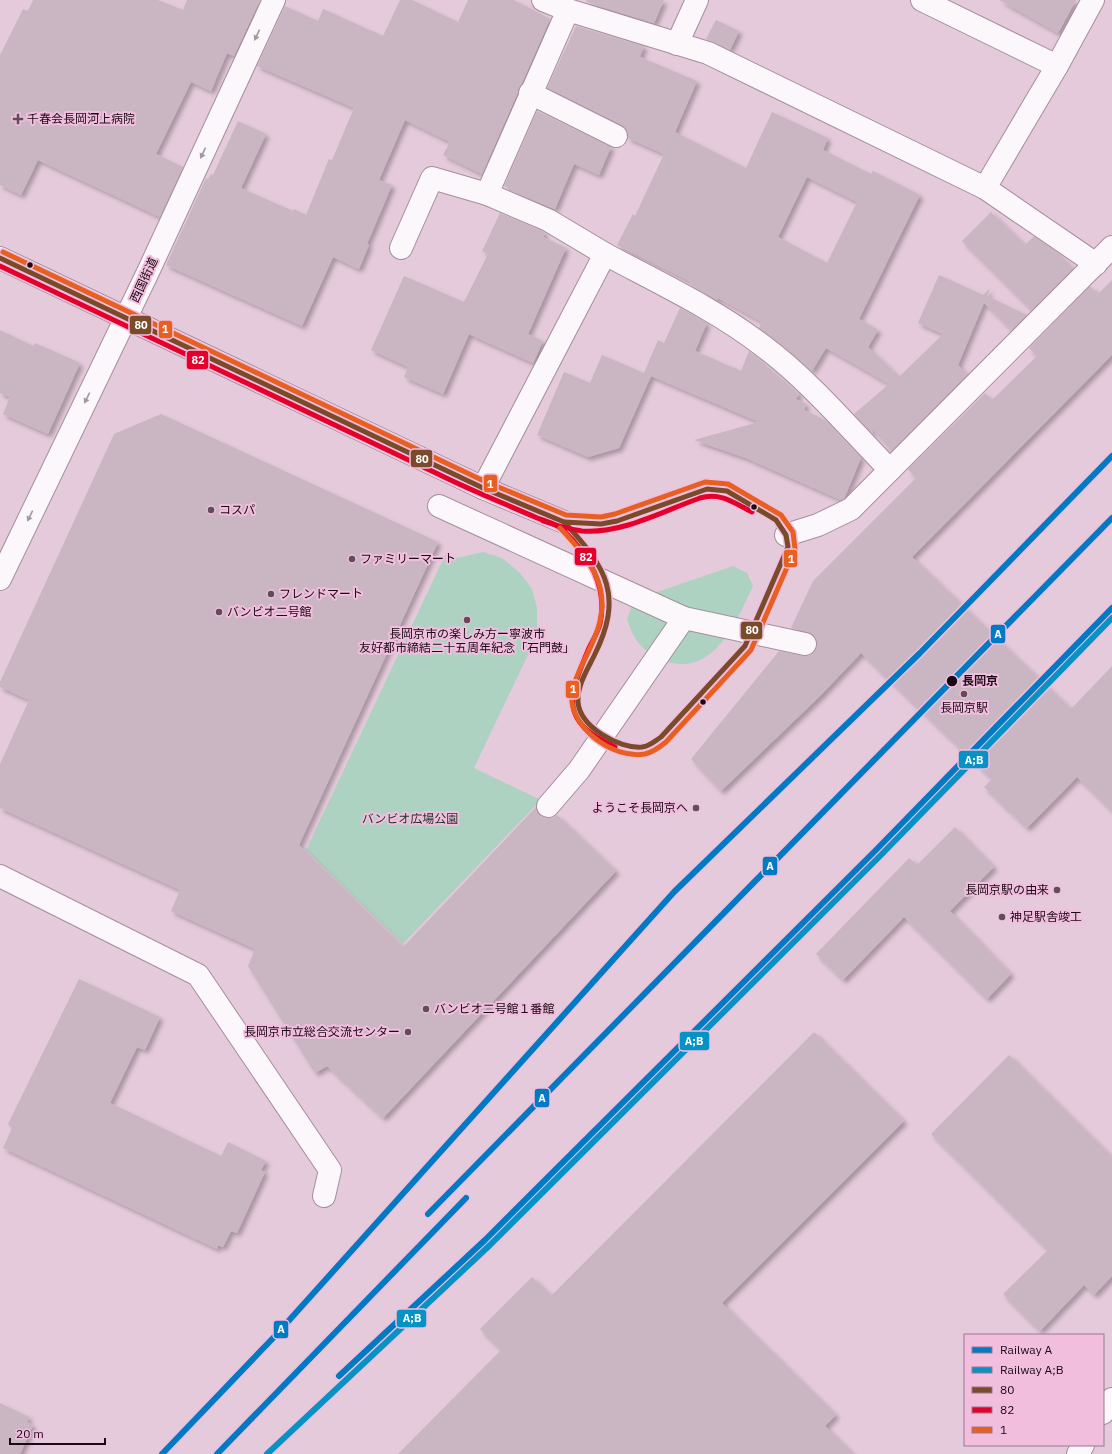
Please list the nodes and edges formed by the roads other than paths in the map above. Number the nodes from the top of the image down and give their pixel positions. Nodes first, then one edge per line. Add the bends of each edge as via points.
1 (274, 0) edge
2 (543, 0) edge
3 (697, 0) edge
4 (922, 0) edge
5 (1093, 0) edge
6 (568, 10) junction
7 (677, 44) junction
8 (1057, 66) junction
9 (530, 94) junction
10 (616, 136) dead end
11 (985, 188) junction
12 (488, 194) junction
13 (1112, 247) edge
14 (401, 248) dead end
15 (605, 254) junction
16 (0, 258) edge
17 (1096, 264) junction
18 (126, 318) junction
19 (890, 470) junction
20 (483, 488) junction
21 (439, 506) dead end
22 (564, 522) dead end
23 (786, 535) dead end
24 (0, 579) edge
25 (684, 618) junction
26 (805, 644) dead end
27 (548, 806) dead end
28 (0, 876) edge
29 (324, 1196) dead end
30 (1112, 1399) edge
31 (1104, 1411) edge

1 -> 18 street, 西国街道
2 - 6 street
3 - 7 street
4 - 8 street
5 - 8 street
6 - 7 street
6 - 9 street
7 - 11 street via 708,53
8 - 11 street
9 - 10 street
9 - 12 street
11 - 17 street
12 - 14 street via 432,178
12 - 15 street via 548,220
13 - 17 street
15 - 19 street via 726,320 764,346 793,371
15 - 20 street
16 - 18 street
17 - 19 street
18 - 20 street
18 -> 24 street, 西国街道
19 - 23 street via 851,509 818,525
20 - 22 street
21 - 25 street
25 - 26 street
25 - 27 street via 579,770
28 - 29 street via 198,975 330,1170
30 - 31 street

